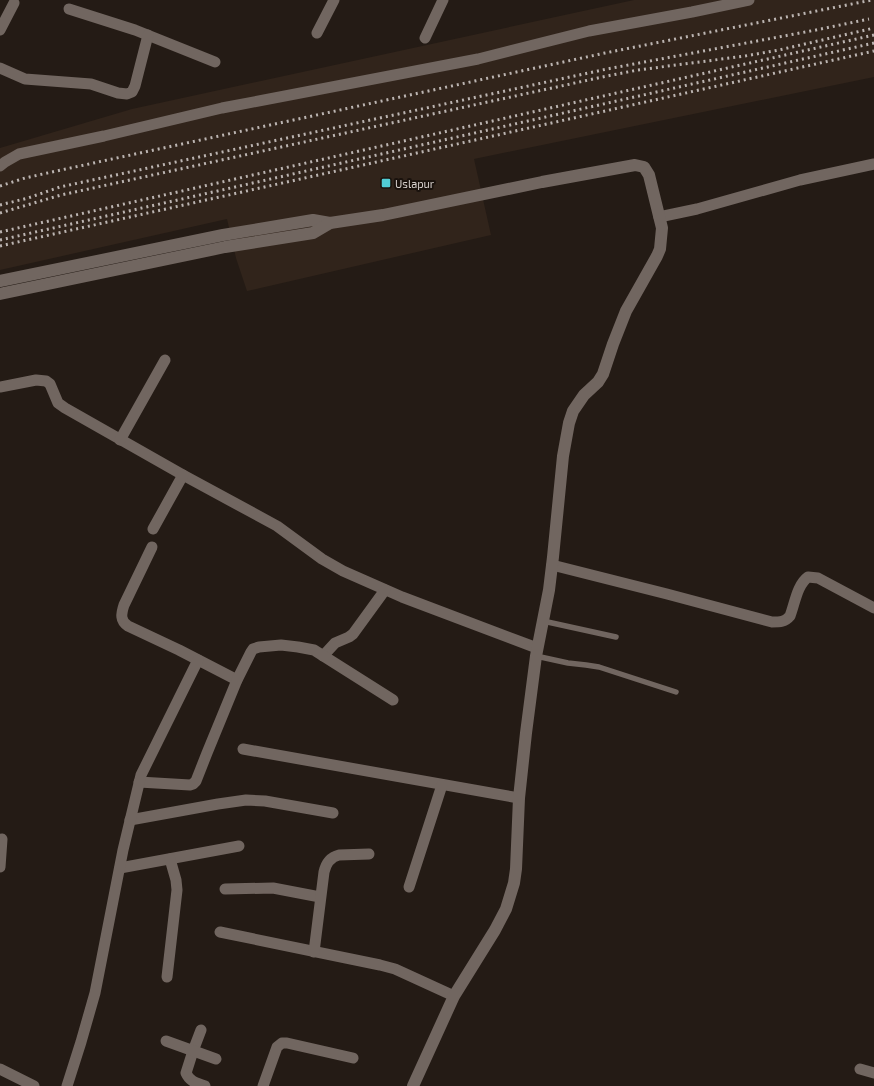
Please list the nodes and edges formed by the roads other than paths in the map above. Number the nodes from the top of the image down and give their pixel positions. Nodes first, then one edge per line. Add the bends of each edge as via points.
1 (334, 0) edge
2 (443, 0) edge
3 (749, 0) edge
4 (14, 3) dead end
5 (69, 9) dead end
6 (0, 30) edge
7 (317, 33) dead end
8 (148, 35) junction
9 (425, 38) dead end
10 (216, 62) dead end
11 (0, 68) edge
12 (874, 164) edge
13 (0, 166) edge
14 (661, 222) junction
15 (224, 241) junction
16 (0, 281) edge
17 (0, 294) edge
18 (165, 360) dead end
19 (0, 387) edge
20 (120, 440) junction
21 (183, 475) junction
22 (153, 530) dead end
23 (152, 548) dead end
24 (552, 565) junction
25 (385, 590) junction
26 (874, 608) edge
27 (543, 621) junction
28 (616, 637) dead end
29 (537, 652) junction
30 (324, 656) junction
31 (198, 660) junction
32 (237, 680) junction
33 (676, 692) dead end
34 (393, 700) dead end
35 (243, 749) dead end
36 (140, 782) junction
37 (442, 785) junction
38 (519, 798) junction
39 (333, 813) dead end
40 (130, 820) junction
41 (2, 839) dead end
42 (239, 846) dead end
43 (369, 854) dead end
44 (170, 859) junction
45 (0, 867) edge
46 (120, 868) junction
47 (409, 887) dead end
48 (225, 889) dead end
49 (320, 897) junction
50 (220, 932) dead end
51 (314, 952) junction
52 (166, 977) dead end
53 (454, 996) junction
54 (201, 1030) dead end
55 (166, 1041) dead end
56 (193, 1051) junction
57 (353, 1058) dead end
58 (216, 1060) dead end
59 (0, 1069) edge
60 (860, 1069) dead end
61 (874, 1073) edge
62 (34, 1086) edge
63 (67, 1086) edge
64 (205, 1086) edge
65 (263, 1086) edge
66 (413, 1086) edge

1 - 7 street
2 - 9 street
3 - 13 street via 589,32 478,59 222,108 19,154
4 - 6 street
5 - 8 street
8 - 10 street
8 - 11 street via 134,89 127,94 85,83 25,79
12 - 14 street via 800,180 697,209
14 - 15 street via 649,175 644,167 635,165 534,183 383,215 330,223 313,233
14 - 24 street via 660,248 657,256 626,311 603,374 572,411 563,456
15 - 16 street
15 - 17 street
18 - 20 street
19 - 20 street via 36,380 46,381 50,384 58,403
20 - 21 street
21 - 22 street
21 - 25 street via 278,526 322,559 343,571
23 - 31 street via 124,605 123,620 128,626
24 - 26 street via 772,622 787,620 800,586 808,576 818,578
24 - 27 street
25 - 29 street
25 - 30 street via 353,634 335,643
27 - 28 lane
27 - 29 street
29 - 33 lane via 568,664 599,667
29 - 38 street
30 - 32 street via 314,650 298,647 259,647 251,652
30 - 34 street
31 - 32 street
31 - 36 street via 144,767
32 - 36 street via 195,783 190,785
35 - 37 street
36 - 40 street
37 - 38 street
37 - 47 street
38 - 53 street via 516,868 506,909
39 - 40 street via 246,800
40 - 46 street
41 - 45 street
42 - 44 street
43 - 49 street via 339,855 330,859 325,867
44 - 46 street
44 - 52 street via 177,890
46 - 63 street via 95,993
48 - 49 street via 273,888
49 - 51 street
50 - 51 street
51 - 53 street via 395,969
53 - 66 street
54 - 56 street
55 - 56 street
56 - 58 street
56 - 64 street via 186,1073 193,1082
57 - 65 street via 282,1043 277,1047
59 - 62 street
60 - 61 street

